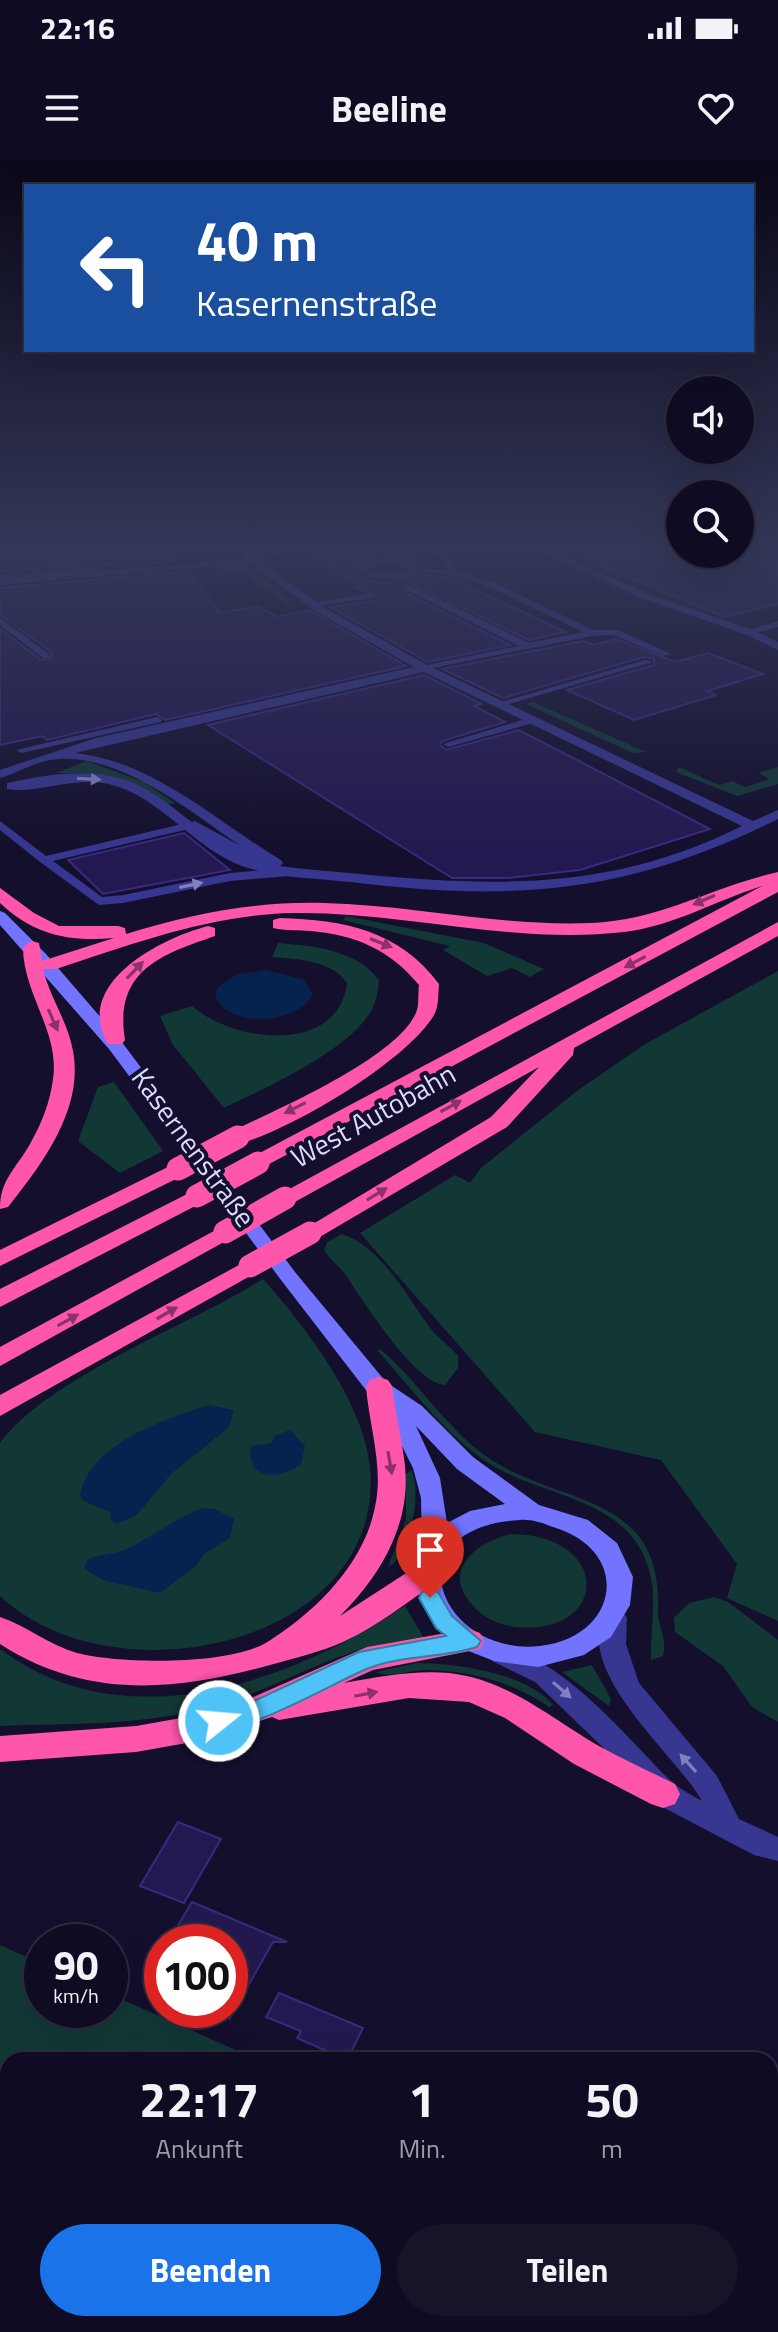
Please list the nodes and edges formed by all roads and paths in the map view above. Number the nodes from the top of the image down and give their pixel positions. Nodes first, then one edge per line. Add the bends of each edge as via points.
1 (36, 648) edge
2 (390, 648) edge
3 (516, 648) edge
4 (653, 648) edge
5 (666, 654) dead end
6 (46, 656) dead end
7 (648, 662) dead end
8 (425, 668) junction
9 (499, 704) junction
10 (157, 720) dead end
11 (532, 720) junction
12 (177, 726) junction
13 (44, 737) dead end
14 (448, 744) dead end
15 (21, 750) junction
16 (89, 757) junction
17 (45, 759) junction
18 (19, 768) junction
19 (0, 774) edge
20 (6, 789) edge
21 (778, 814) edge
22 (186, 825) junction
23 (3, 826) edge
24 (755, 827) junction
25 (44, 860) junction
26 (277, 863) junction
27 (299, 871) junction
28 (778, 877) edge
29 (778, 885) edge
30 (0, 893) edge
31 (0, 916) edge
32 (172, 926) junction
33 (778, 928) edge
34 (32, 947) junction
35 (49, 965) junction
36 (582, 1035) junction
37 (115, 1040) junction
38 (0, 1202) edge
39 (0, 1259) edge
40 (0, 1299) edge
41 (0, 1358) edge
42 (379, 1386) junction
43 (26, 1393) junction
44 (0, 1407) edge
45 (0, 1421) edge
46 (531, 1511) junction
47 (430, 1562) junction
48 (614, 1618) junction
49 (0, 1629) edge
50 (482, 1646) junction
51 (269, 1653) junction
52 (261, 1708) junction
53 (0, 1749) edge
54 (663, 1794) junction
55 (729, 1829) junction
56 (778, 1849) edge

1 - 6 lane
2 - 8 street
3 - 8 lane
4 - 5 lane
7 - 9 lane
8 - 9 street
8 - 12 street
9 - 11 street
10 - 15 lane
11 - 14 lane
11 - 24 street
12 - 16 street
12 - 17 street via 96,742
13 - 15 lane via 25,743
15 - 18 lane
16 - 17 street
16 - 20 street
16 - 26 street via 143,776
17 - 18 street
18 - 19 street
20 -> 22 street via 54,779 117,781
21 - 24 street
22 - 25 lane
22 - 26 lane via 202,825 239,850
22 - 27 street via 247,863
23 - 25 lane
24 - 27 street via 671,863 543,888 429,886
25 -> 27 lane via 99,901 230,877
26 - 27 street
28 -> 32 highway via 741,884 664,918 612,927 536,929 292,908
29 -> 40 highway, West Autobahn, bridge
30 - 32 highway via 37,925 61,932 88,935
31 - 34 main road, Kasernenstraße
32 - 35 highway
33 - 36 highway, West Autobahn
34 - 35 main road, Kasernenstraße
34 -> 38 highway via 31,972 59,1031 66,1064 56,1111 41,1144
35 - 37 main road, Kasernenstraße
41 -> 36 highway, West Autobahn, bridge
43 -> 36 highway, bridge via 499,1122
37 -> 39 highway, bridge via 113,997 145,960 211,931 259,924 353,932 391,946 414,962 431,999 425,1019 393,1053
37 - 42 main road, Kasernenstraße via 303,1295
42 - 46 main road, Kasernenstraße via 414,1411 465,1463
42 - 47 main road, Kasernenstraße via 425,1466 437,1516
42 -> 51 highway via 392,1473 386,1532 363,1574 305,1629
43 - 44 highway
43 - 45 highway
46 - 47 main road, Kasernenstraße via 473,1519 450,1532
46 - 48 main road, Kasernenstraße via 575,1523 609,1549 623,1583
47 - 50 main road, Kasernenstraße via 427,1586 436,1611
47 - 51 highway via 337,1632
48 - 50 main road via 594,1638 564,1652 530,1656
55 -> 48 street, Kasernenstraße via 707,1784 642,1709 621,1676 613,1652
49 - 51 highway via 55,1660 118,1673 172,1675 226,1667
50 - 52 highway via 367,1659
50 -> 54 street, Kasernenstraße via 544,1675
52 - 53 highway via 198,1728 136,1739
52 -> 54 highway via 411,1687 477,1691 512,1703 575,1748
54 - 55 street, Kasernenstraße
55 - 56 street

